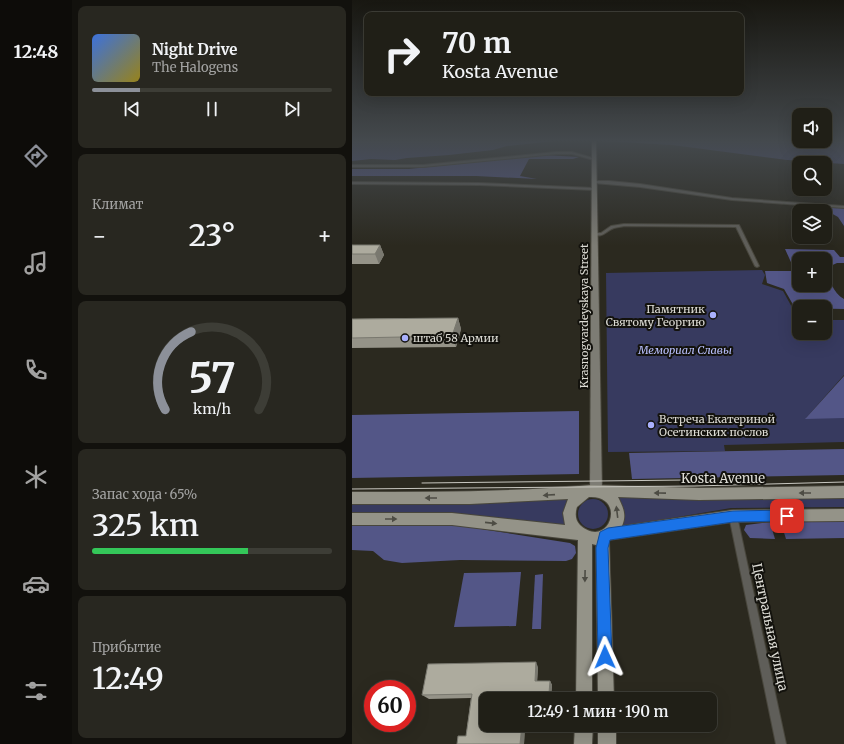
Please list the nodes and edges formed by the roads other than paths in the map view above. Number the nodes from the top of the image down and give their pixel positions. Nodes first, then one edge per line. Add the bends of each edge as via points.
1 (594, 176) edge
2 (352, 183) edge
3 (594, 186) junction
4 (844, 207) edge
5 (595, 234) junction
6 (757, 266) dead end
7 (595, 492) junction
8 (844, 492) edge
9 (352, 498) edge
10 (844, 515) edge
11 (733, 516) junction
12 (352, 519) edge
13 (582, 535) junction
14 (606, 535) junction
15 (584, 692) edge
16 (606, 692) edge
17 (584, 732) edge
18 (607, 732) edge
19 (583, 744) edge
20 (607, 744) edge
21 (781, 744) edge

1 - 3 main road, Krasnogvardeyskaya Street
2 - 3 street
3 - 4 street via 650,186 721,198
3 - 5 main road, Krasnogvardeyskaya Street
5 - 6 street via 602,234 612,227 624,225 738,226
5 - 7 main road, Krasnogvardeyskaya Street
8 -> 7 main road, Kosta Avenue
7 -> 9 main road, Kosta Avenue via 478,497
7 - 13 main road via 575,499 569,513 573,527
14 -> 7 main road via 616,524 618,511 613,500
10 - 11 main road
11 - 14 main road
11 - 21 street, Центральная улица
12 -> 13 main road via 452,519
13 - 14 main road
13 -> 15 main road via 586,548
14 - 16 main road via 602,548
17 - 19 main road
18 - 20 main road

